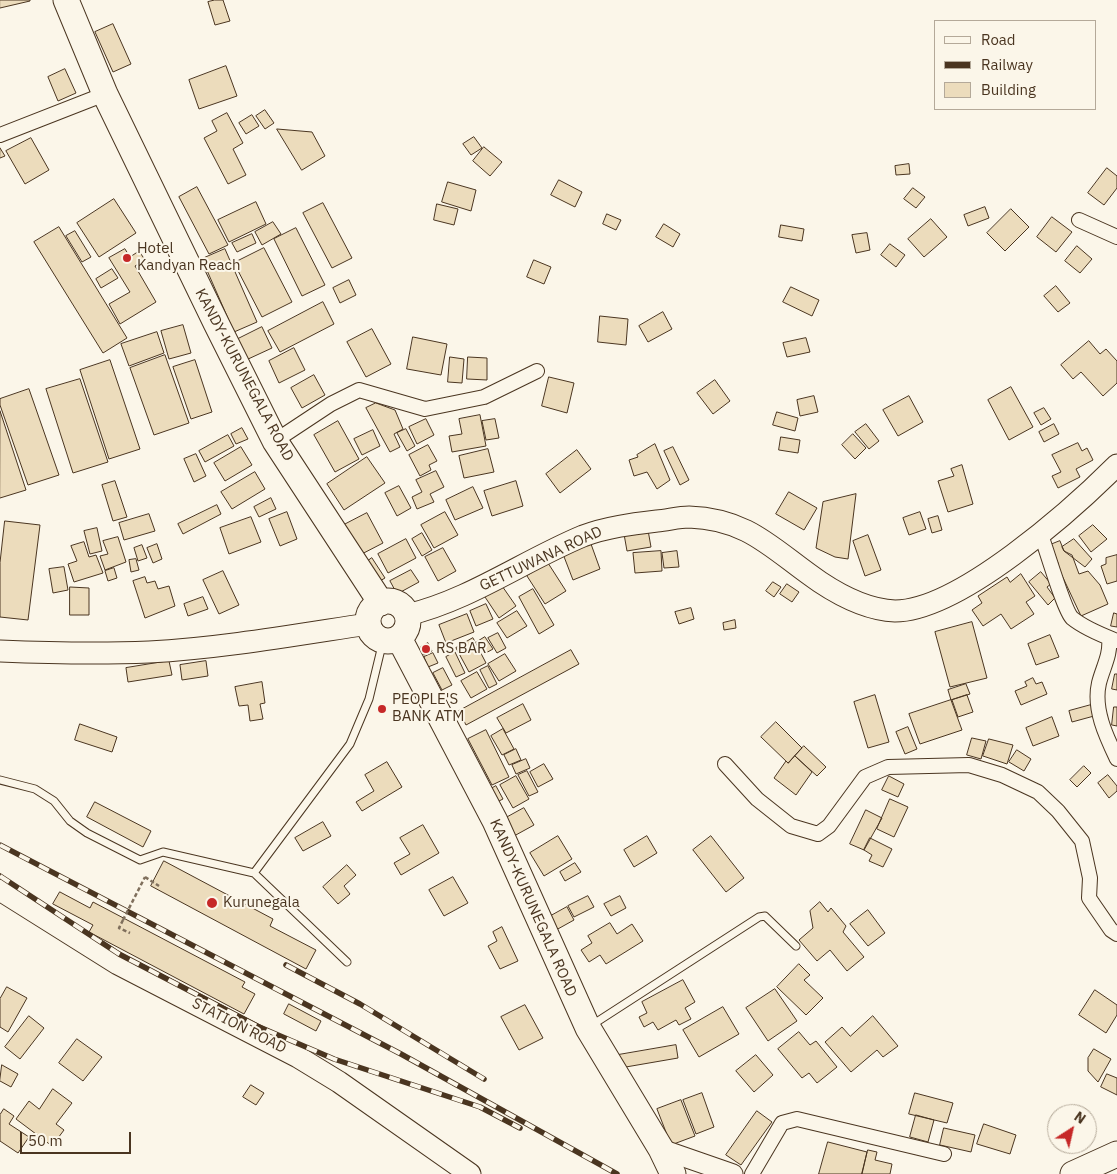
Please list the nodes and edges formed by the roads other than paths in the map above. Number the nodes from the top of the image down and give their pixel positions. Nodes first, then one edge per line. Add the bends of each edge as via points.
1 (66, 0) edge
2 (105, 94) junction
3 (0, 135) edge
4 (1079, 220) dead end
5 (1117, 237) edge
6 (537, 372) dead end
7 (275, 441) junction
8 (1117, 465) edge
9 (1041, 535) junction
10 (389, 630) junction
11 (1113, 640) edge
12 (0, 651) edge
13 (1117, 759) edge
14 (725, 764) dead end
15 (0, 780) edge
16 (254, 873) junction
17 (0, 890) edge
18 (1117, 934) edge
19 (796, 946) dead end
20 (347, 962) dead end
21 (588, 1028) junction
22 (661, 1149) junction
23 (944, 1154) dead end
24 (1110, 1157) edge
25 (470, 1174) edge
26 (673, 1174) edge
27 (733, 1174) edge
28 (752, 1174) edge
29 (1073, 1174) edge

1 - 2 highway, KANDY-KURUNEGALA ROAD
2 - 3 street
2 - 7 highway, KANDY-KURUNEGALA ROAD
4 - 5 street
6 - 7 street via 484,397 425,409 358,390
7 - 10 highway, KANDY-KURUNEGALA ROAD via 381,603 370,611
8 - 9 main road, GETTUWANA ROAD
9 - 10 main road, GETTUWANA ROAD via 952,592 916,607 893,611 866,605 839,592 816,579 765,540 735,526 688,517 632,523 584,536
9 - 11 street via 1071,617
10 - 12 main road, GETTUWANA ROAD via 150,652 67,654
10 - 16 lane via 370,699 350,744
10 - 21 highway, KANDY-KURUNEGALA ROAD via 495,822
11 - 13 street via 1099,684 1097,704
14 - 18 street via 757,799 791,826 818,834 829,826 866,777 888,767 969,765 1002,775 1038,792 1058,810 1082,841 1090,878 1089,898
15 - 16 lane via 35,789 54,801 70,821 87,834 140,860 163,852
16 - 20 lane
17 - 25 main road, STATION ROAD via 118,964 340,1082
19 - 21 lane via 765,916 759,917
21 - 22 highway, KANDY-KURUNEGALA ROAD
22 - 26 highway, KANDY-KURUNEGALA ROAD
22 - 27 street
23 - 28 street via 797,1120 782,1122
24 - 29 highway

